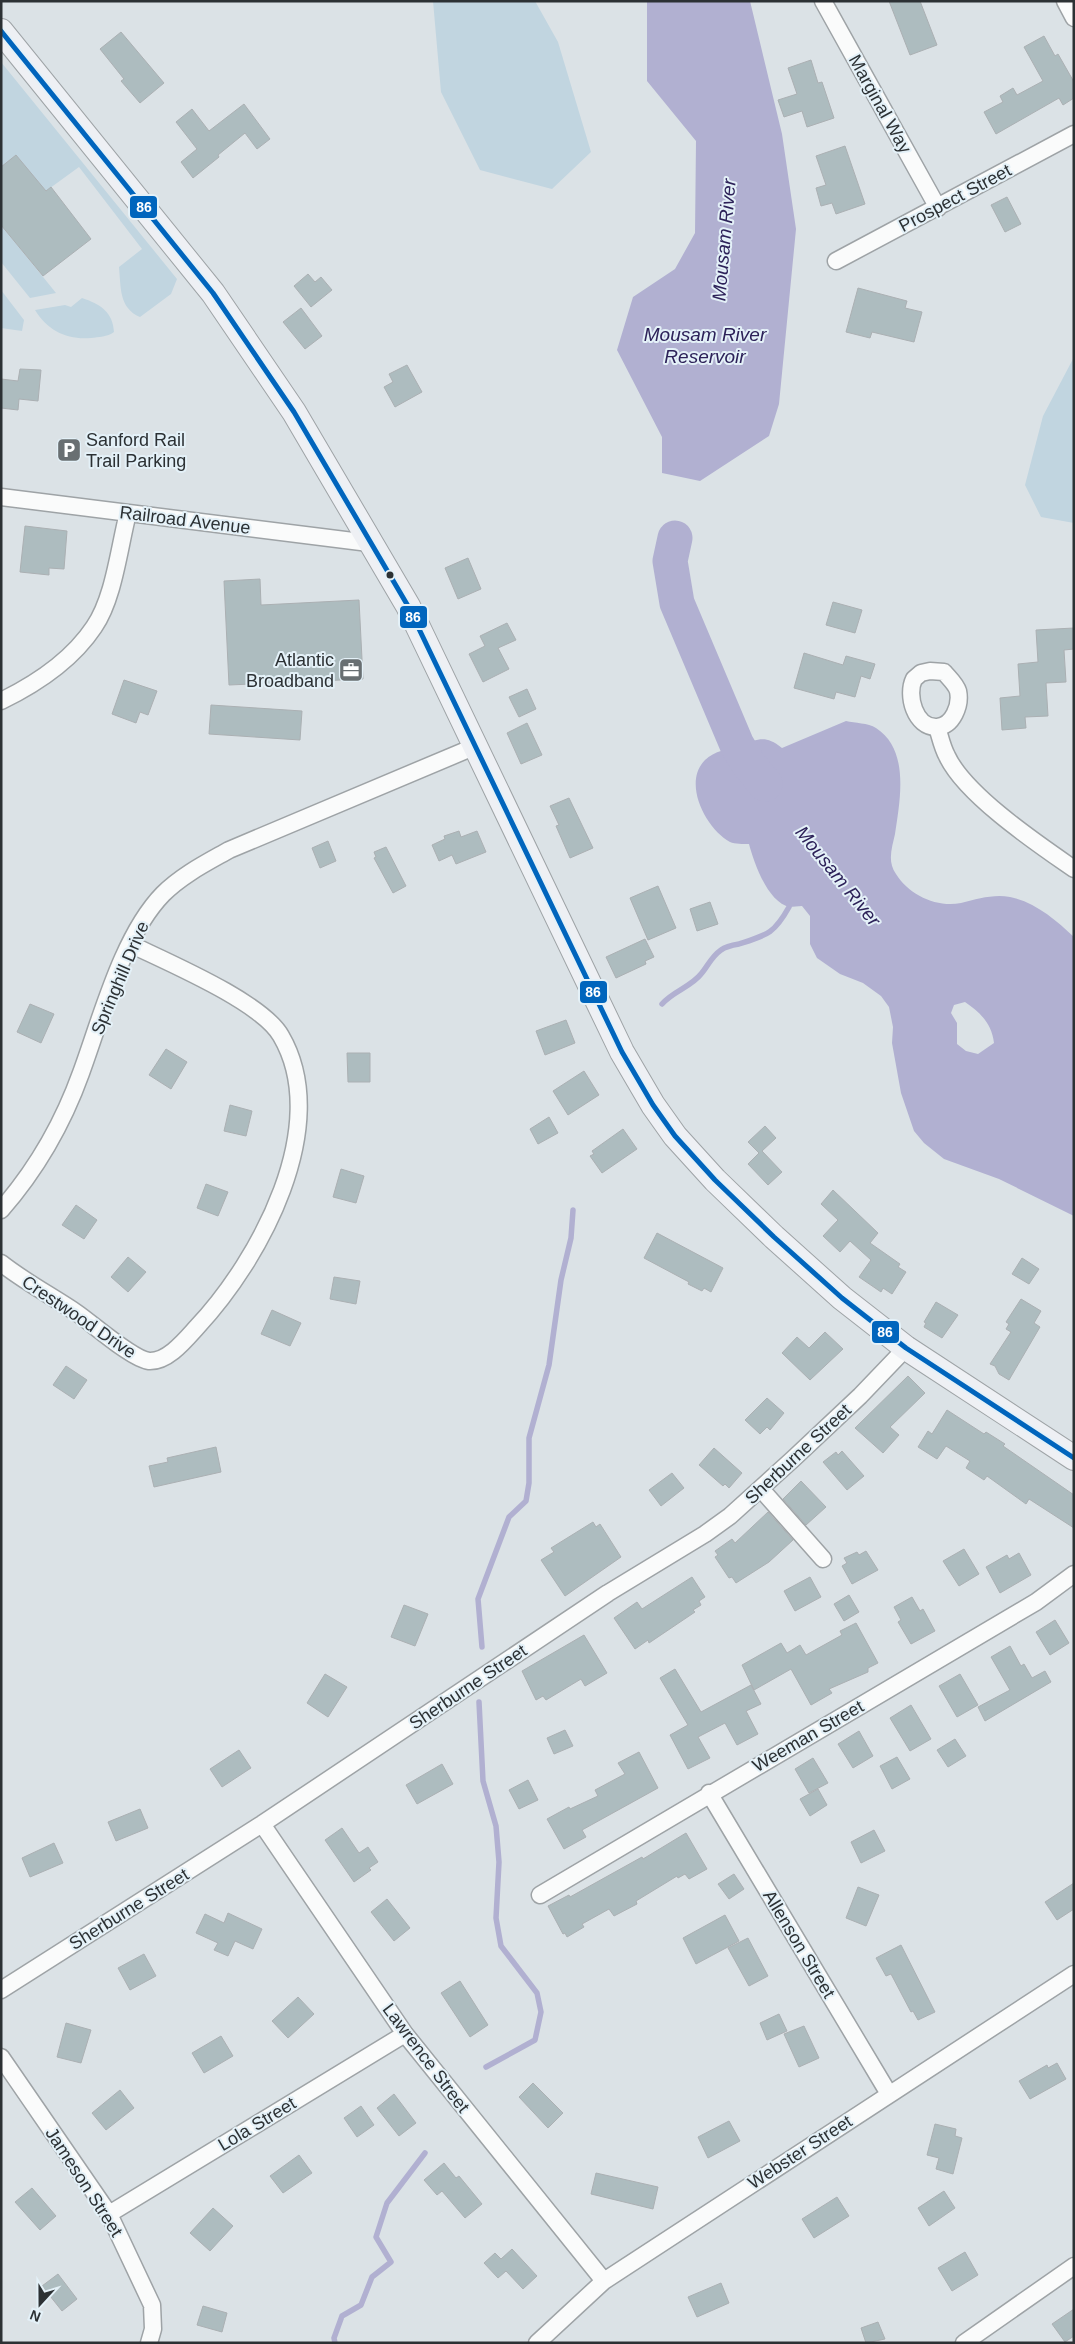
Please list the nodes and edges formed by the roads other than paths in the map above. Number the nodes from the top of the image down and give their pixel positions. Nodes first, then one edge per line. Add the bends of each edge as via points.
1 (823, 1) edge
2 (1065, 1) edge
3 (1074, 18) edge
4 (1, 31) edge
5 (1074, 134) edge
6 (938, 208) junction
7 (836, 261) dead end
8 (1, 497) edge
9 (128, 513) junction
10 (369, 543) junction
11 (1, 701) edge
12 (937, 727) dead end
13 (476, 746) junction
14 (1074, 869) edge
15 (130, 944) junction
16 (1, 1210) edge
17 (1, 1263) edge
18 (906, 1348) junction
19 (1074, 1458) edge
20 (761, 1489) junction
21 (822, 1559) dead end
22 (1074, 1574) edge
23 (709, 1793) junction
24 (262, 1824) junction
25 (540, 1895) dead end
26 (1074, 1974) edge
27 (1, 1990) edge
28 (405, 2034) junction
29 (1, 2057) edge
30 (889, 2094) junction
31 (109, 2214) junction
32 (1074, 2266) edge
33 (604, 2281) junction
34 (149, 2343) edge
35 (537, 2343) edge
36 (964, 2343) edge

1 - 6 street, Marginal Way
2 - 3 street
4 - 10 main road via 213,293 294,412
5 - 6 street, Prospect Street
6 - 7 street, Prospect Street
8 - 9 street, Railroad Avenue
9 - 10 street, Railroad Avenue
9 - 11 street via 110,588 94,627 59,665
10 - 13 main road via 408,606
12 - 14 street via 947,757 968,785 1020,831
13 - 15 street, Springhill Drive via 237,847 195,869 148,912
13 - 18 main road via 622,1052 653,1106 693,1157 769,1232 842,1298
15 - 16 street, Springhill Drive via 67,1109 32,1170
15 - 17 street, Crestwood Drive via 197,976 262,1016 280,1033 291,1056 300,1098 295,1141 282,1187 265,1229 217,1306 181,1343 159,1359 139,1358
18 - 19 main road
18 - 20 street, Sherburne Street via 849,1407
20 - 21 street
20 - 24 street, Sherburne Street via 705,1534 577,1613
22 - 23 street, Weeman Street via 1036,1602
23 - 25 street, Weeman Street
23 - 30 street, Allenson Street
24 - 27 street, Sherburne Street
24 - 28 street, Lawrence Street
26 - 30 street, Webster Street
28 - 31 street, Lola Street
28 - 33 street, Lawrence Street
29 - 31 street, Jameson Street
30 - 33 street, Webster Street
31 - 34 street, Jameson Street via 152,2305 153,2329
32 - 36 street
33 - 35 street, Webster Street

